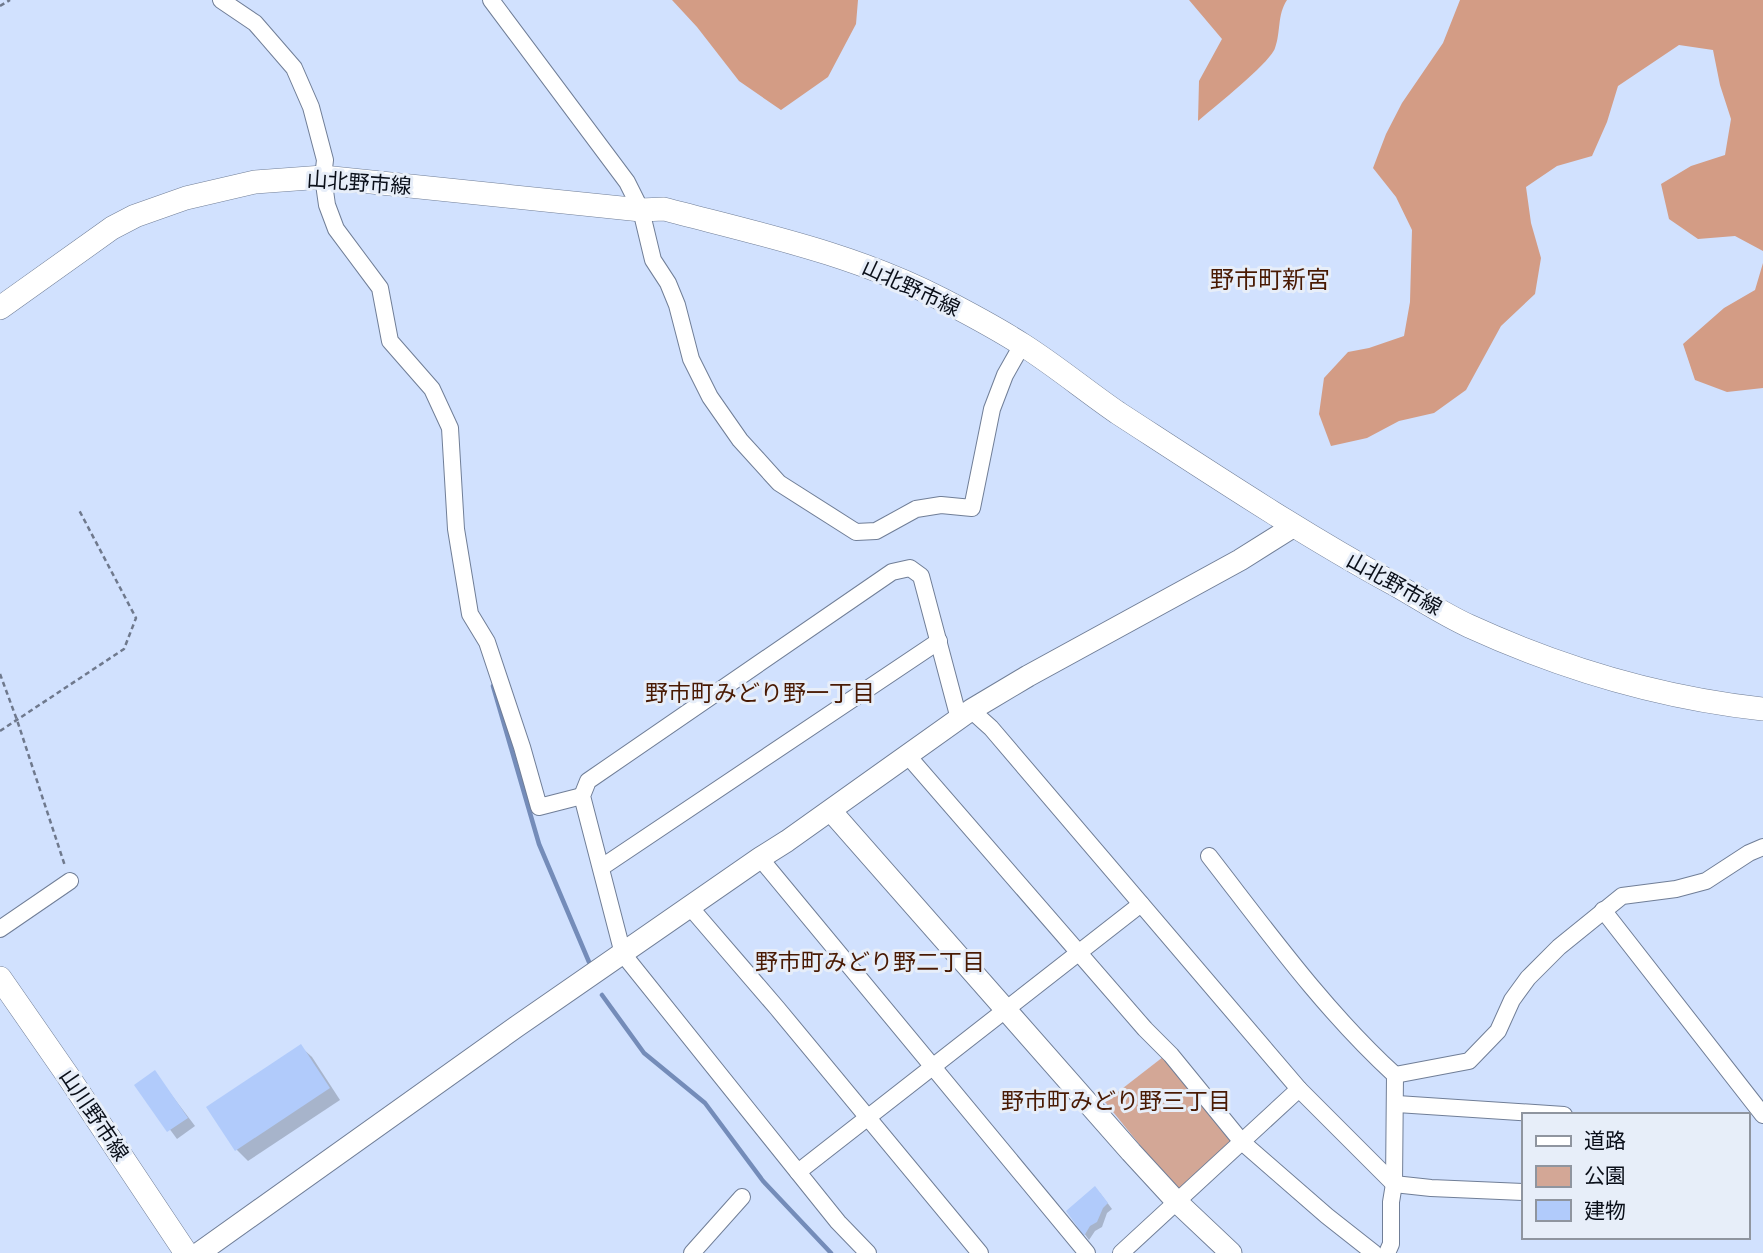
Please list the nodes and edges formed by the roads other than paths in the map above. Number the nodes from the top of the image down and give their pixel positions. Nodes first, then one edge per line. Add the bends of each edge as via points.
1 (221, 0) edge
2 (491, 0) edge
3 (323, 177) junction
4 (640, 210) junction
5 (0, 308) edge
6 (1022, 345) junction
7 (1294, 526) junction
8 (939, 642) junction
9 (1763, 709) edge
10 (965, 715) junction
11 (908, 756) junction
12 (582, 796) junction
13 (831, 810) junction
14 (1763, 848) edge
15 (1209, 856) dead end
16 (760, 858) junction
17 (602, 867) junction
18 (70, 881) road end
19 (1141, 904) junction
20 (690, 907) junction
21 (1602, 910) junction
22 (0, 929) edge
23 (1078, 952) junction
24 (623, 954) junction
25 (0, 978) edge
26 (1005, 1010) junction
27 (932, 1067) junction
28 (1395, 1075) junction
29 (1299, 1089) junction
30 (1397, 1104) junction
31 (1534, 1113) edge
32 (1763, 1115) edge
33 (867, 1118) junction
34 (1242, 1142) junction
35 (799, 1172) junction
36 (1394, 1184) junction
37 (1522, 1192) edge
38 (741, 1197) dead end
39 (1177, 1202) junction
40 (186, 1253) edge
41 (199, 1253) edge
42 (692, 1253) edge
43 (868, 1253) edge
44 (980, 1253) edge
45 (1087, 1253) edge
46 (1122, 1253) edge
47 (1231, 1253) edge
48 (1374, 1253) edge
49 (1387, 1253) edge

1 - 3 street via 255,23 295,68 325,160
2 - 4 street via 627,182
3 - 4 main road, 山北野市線
3 - 5 main road, 山北野市線 via 255,182 135,216
3 - 12 street via 336,229 380,288 390,341 432,389 450,428 456,529 470,614 486,642 539,807
4 - 6 main road, 山北野市線 via 664,209 829,253 898,277
4 - 6 street via 653,260 668,282 691,359 710,397 779,484 856,532 876,531 916,509 941,505 972,508 992,409
6 - 7 main road, 山北野市線
7 - 9 main road, 山北野市線 via 1467,625 1542,656 1606,677
7 - 10 street
8 - 10 street
8 - 12 street via 921,576 910,568 892,572 588,781
8 - 17 street
10 - 11 street
10 - 19 street via 991,728
11 - 13 street
11 - 23 street
12 - 17 street
13 - 16 street
13 - 26 street
14 - 21 street via 1706,881 1622,896
15 - 28 street via 1321,1000
16 - 20 street
16 - 27 street
17 - 24 street
18 - 22 street
19 - 23 street
19 - 29 street
20 - 24 street
20 - 33 street
21 - 28 street via 1528,978 1498,1031 1469,1061
21 - 32 street
23 - 26 street
23 - 34 street
24 - 35 street
24 - 41 street
25 - 40 main road, 山川野市線
26 - 27 street
26 - 39 street
27 - 33 street
27 - 45 street
28 - 30 street
29 - 34 street
29 - 36 street
30 - 31 street
30 - 36 street
33 - 35 street
33 - 44 street
34 - 39 street
34 - 48 street
35 - 43 street
36 - 37 street
36 - 49 street
38 - 42 street
39 - 46 street
39 - 47 street

